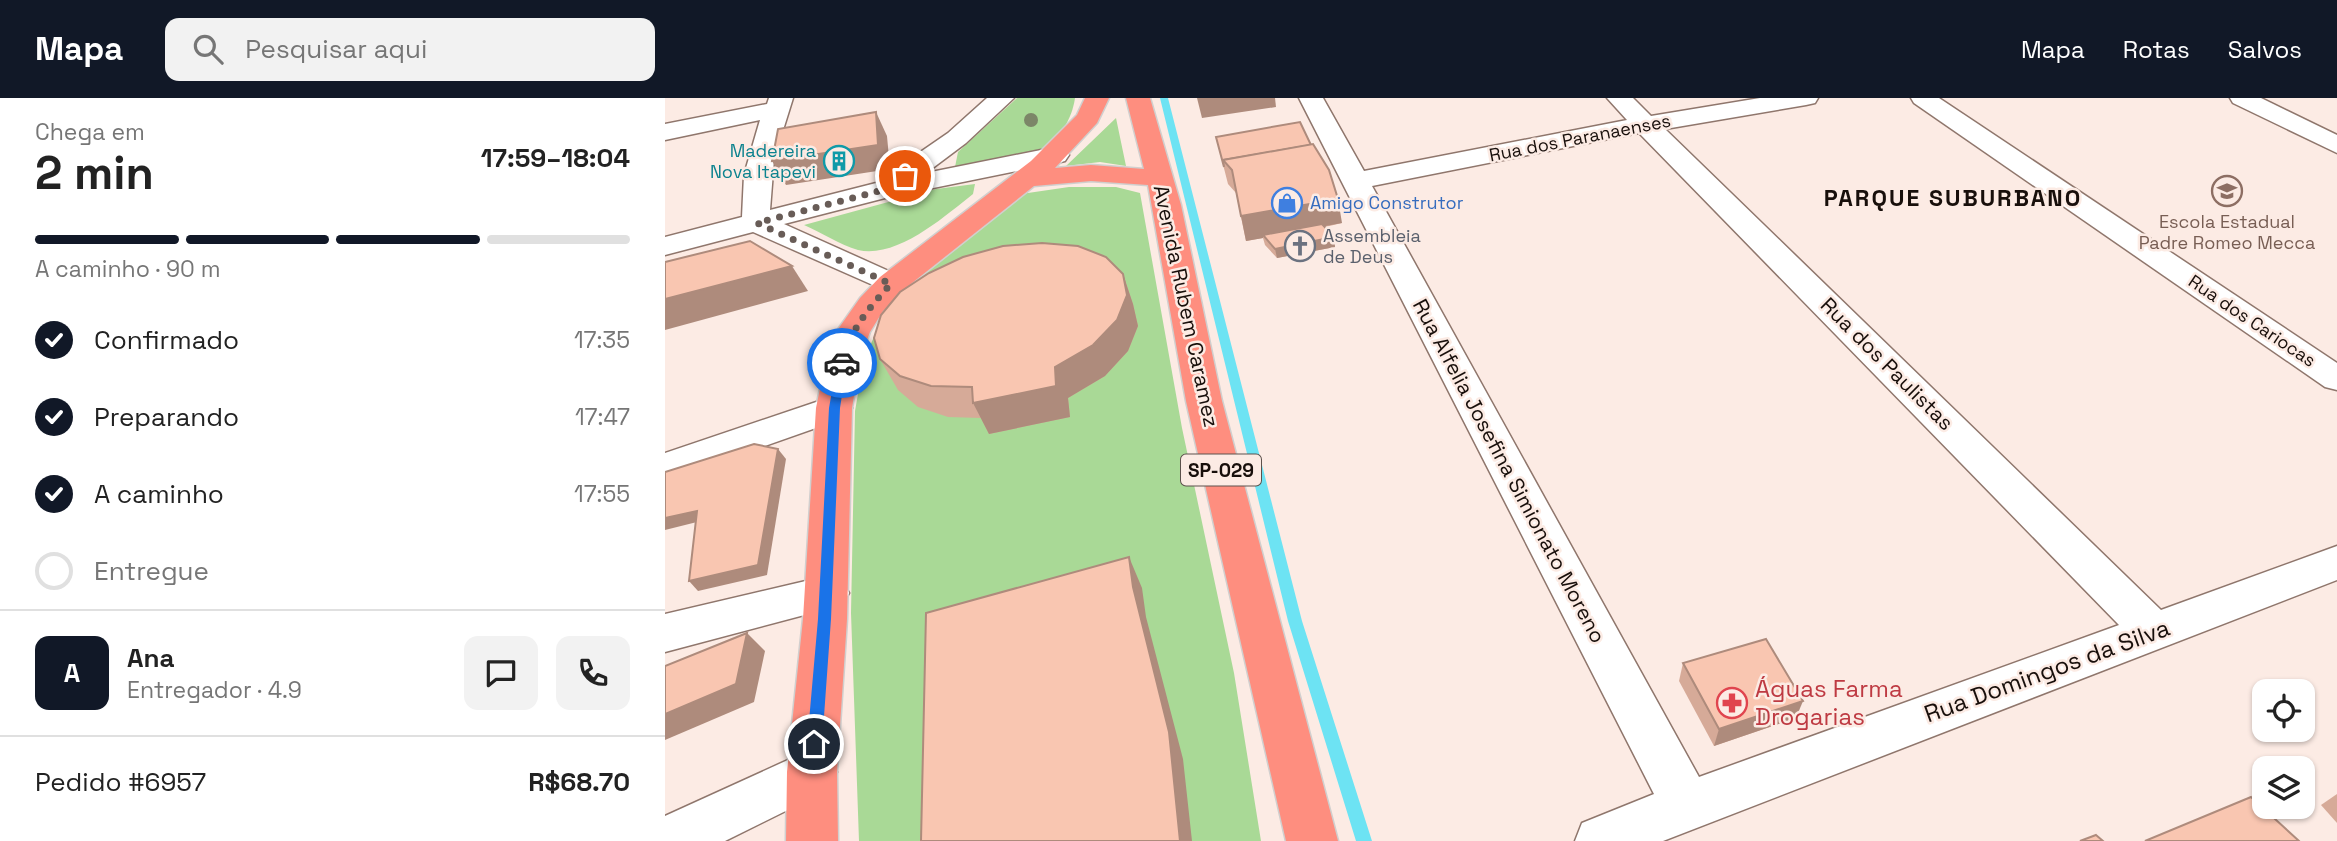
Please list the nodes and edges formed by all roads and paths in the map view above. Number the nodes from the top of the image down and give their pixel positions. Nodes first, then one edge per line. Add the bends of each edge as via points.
1 (1002, 98) edge
2 (1097, 98) edge
3 (1138, 98) edge
4 (1311, 98) edge
5 (1619, 98) edge
6 (1806, 98) edge
7 (1923, 98) edge
8 (2242, 98) edge
9 (779, 104) edge
10 (1646, 124) junction
11 (665, 132) edge
12 (2337, 145) edge
13 (1055, 155) junction
14 (1160, 178) junction
15 (1024, 179) junction
16 (1355, 181) junction
17 (887, 189) junction
18 (757, 223) junction
19 (665, 246) edge
20 (891, 284) junction
21 (2337, 379) edge
22 (835, 408) junction
23 (665, 467) edge
24 (2337, 564) edge
25 (827, 593) junction
26 (2154, 631) junction
27 (665, 633) edge
28 (812, 772) junction
29 (1687, 806) junction
30 (670, 841) edge
31 (812, 841) edge
32 (1312, 841) edge
33 (1601, 841) edge

1 - 17 street
2 - 13 highway via 1083,125
3 - 14 highway, Avenida Rubem Caramez / SP-029
4 - 16 street, Rua Alfelia Josefina Simionato Moreno
5 - 10 street, Rua dos Paulistas
6 - 10 street, Rua dos Paranaenses
7 - 21 street, Rua dos Cariocas
8 - 12 street
9 - 11 street
9 - 18 street via 753,197
10 - 16 street, Rua dos Paranaenses
10 - 26 street, Rua dos Paulistas
13 - 15 highway
13 - 17 street
14 - 15 highway via 1100,173
14 - 32 highway, Avenida Rubem Caramez / SP-029 via 1204,401
15 - 20 highway
16 - 29 street, Rua Alfelia Josefina Simionato Moreno
17 - 18 street
18 - 19 street
18 - 20 street
20 - 22 highway via 853,332 842,359
22 - 23 street
22 - 25 highway
24 - 26 street, Rua Domingos da Silva
25 - 27 street
25 - 28 highway
26 - 29 street, Rua Domingos da Silva
28 - 30 street
28 - 31 highway
29 - 33 street, Rua Domingos da Silva

